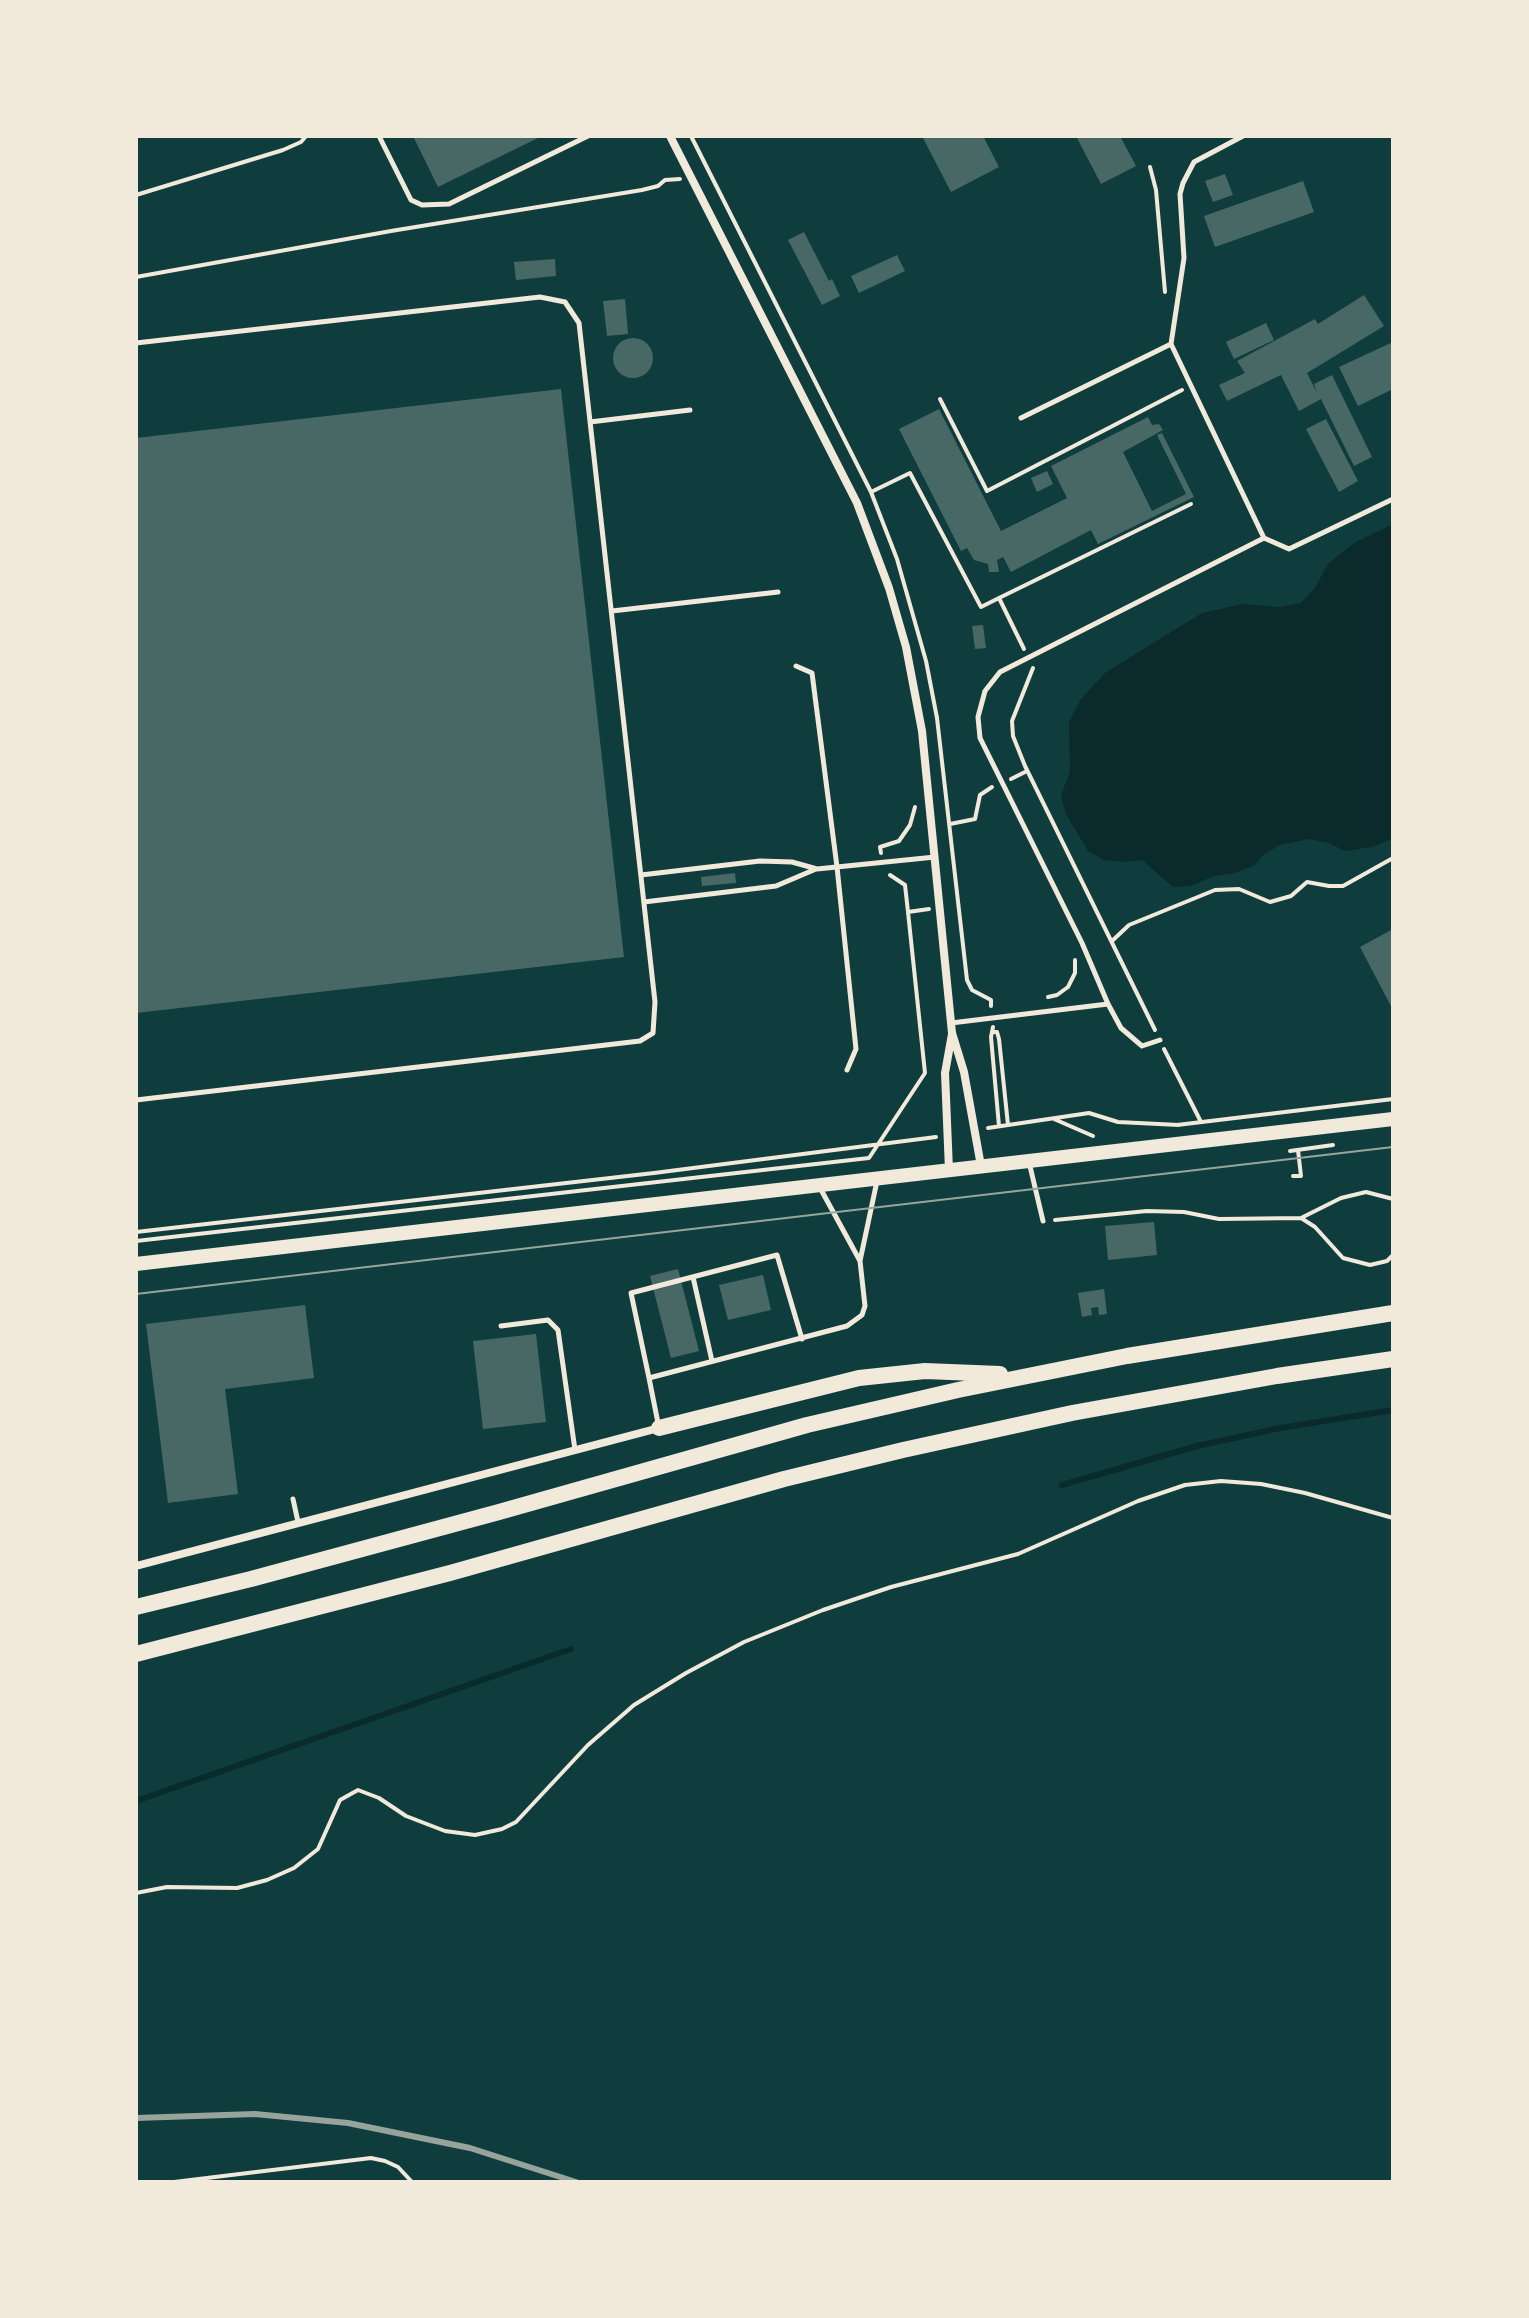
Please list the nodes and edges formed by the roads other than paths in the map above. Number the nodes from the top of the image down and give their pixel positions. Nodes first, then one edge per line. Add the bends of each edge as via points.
1 (379, 136) edge
2 (588, 136) edge
3 (670, 136) edge
4 (1243, 136) edge
5 (136, 343) edge
6 (1171, 344) junction
7 (690, 410) dead end
8 (1021, 418) dead end
9 (590, 422) junction
10 (1393, 499) edge
11 (1264, 538) junction
12 (778, 592) dead end
13 (611, 611) junction
14 (796, 666) dead end
15 (936, 857) junction
16 (837, 867) junction
17 (817, 869) junction
18 (641, 875) junction
19 (644, 902) junction
20 (1108, 1004) junction
21 (951, 1023) junction
22 (952, 1033) junction
23 (1160, 1040) road end
24 (847, 1070) dead end
25 (136, 1100) edge
26 (1393, 1119) edge
27 (1028, 1161) junction
28 (981, 1166) junction
29 (949, 1170) junction
30 (877, 1178) junction
31 (818, 1185) junction
32 (1043, 1221) road end
33 (860, 1261) junction
34 (136, 1264) edge
35 (693, 1277) junction
36 (1393, 1313) edge
37 (501, 1326) dead end
38 (802, 1339) junction
39 (1393, 1359) edge
40 (712, 1361) junction
41 (1025, 1375) junction
42 (649, 1378) junction
43 (659, 1428) junction
44 (575, 1450) junction
45 (293, 1499) dead end
46 (298, 1522) junction
47 (136, 1566) edge
48 (136, 1607) edge
49 (136, 1654) edge

1 - 2 lane via 411,200 438,205
3 - 15 street via 839,467 882,568 917,701
4 - 6 lane via 1194,162 1183,183 1184,258
5 - 9 lane via 540,297 565,302 579,323
6 - 8 lane
6 - 11 lane
7 - 9 lane
9 - 13 lane
10 - 11 lane via 1289,549
11 - 20 lane via 1000,672 985,691 978,717 980,738
12 - 13 lane
13 - 18 lane
14 - 16 lane via 812,673
15 - 16 lane
15 - 21 street
16 - 17 lane
16 - 24 lane via 856,1049
17 - 18 lane via 774,860
17 - 19 lane via 776,886
18 - 19 lane
19 - 25 lane via 655,1002 653,1033 640,1041
20 - 21 lane
20 - 23 lane via 1121,1028 1142,1046
21 - 22 street
22 - 28 street
22 - 29 street via 945,1073
26 - 27 main road
27 - 28 main road
27 - 32 lane
28 - 29 main road
29 - 30 main road
30 - 31 main road
30 - 33 lane
31 - 33 lane
31 - 34 main road
33 - 38 lane via 862,1315 847,1326
35 - 38 lane via 777,1255
35 - 40 lane
35 - 42 lane via 631,1293
36 - 41 main road
37 - 44 lane via 548,1320 555,1324
38 - 40 lane
39 - 49 main road via 1130,1402 903,1450
40 - 42 lane
41 - 43 main road via 892,1372
41 - 48 main road via 807,1425
42 - 43 lane
43 - 44 street
44 - 46 street
45 - 46 lane
46 - 47 street

